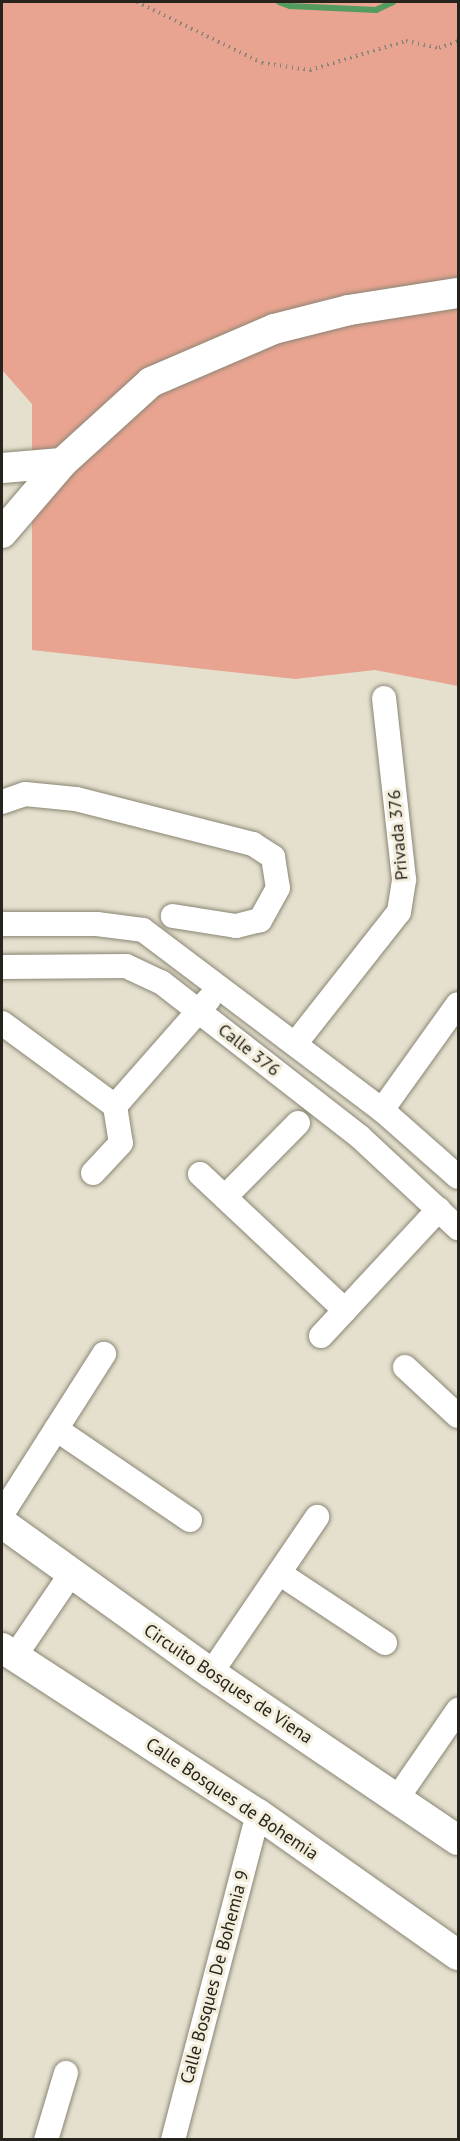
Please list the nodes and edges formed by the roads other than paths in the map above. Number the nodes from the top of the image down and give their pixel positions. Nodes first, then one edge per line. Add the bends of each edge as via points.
1 (459, 293) edge
2 (62, 462) junction
3 (2, 468) edge
4 (2, 533) edge
5 (384, 698) dead end
6 (2, 802) edge
7 (173, 916) dead end
8 (2, 924) edge
9 (2, 967) edge
10 (220, 986) junction
11 (459, 1004) edge
12 (199, 1011) junction
13 (2, 1023) edge
14 (295, 1044) junction
15 (115, 1106) junction
16 (382, 1110) junction
17 (298, 1123) dead end
18 (93, 1173) dead end
19 (200, 1174) dead end
20 (458, 1175) edge
21 (225, 1197) junction
22 (439, 1209) junction
23 (459, 1228) edge
24 (345, 1310) junction
25 (321, 1336) dead end
26 (104, 1354) dead end
27 (405, 1366) dead end
28 (456, 1408) edge
29 (56, 1429) junction
30 (2, 1514) edge
31 (317, 1517) dead end
32 (190, 1520) dead end
33 (2, 1523) edge
34 (279, 1573) junction
35 (70, 1575) junction
36 (385, 1642) dead end
37 (8, 1652) edge
38 (211, 1673) junction
39 (459, 1710) edge
40 (398, 1797) junction
41 (258, 1814) junction
42 (459, 1840) edge
43 (459, 1955) edge
44 (66, 2073) dead end
45 (46, 2139) edge
46 (172, 2139) edge

1 - 2 main road via 338,313 274,329 212,353 151,382
2 - 3 main road
2 - 4 main road
5 - 14 street, Privada 376 via 404,879 399,912
6 - 7 street via 25,794 76,799 253,844 273,856 278,888 260,920 236,926
8 - 10 street, Calle 376 via 97,924 143,930
9 - 12 street, Calle 376 via 126,966 161,982
10 - 12 street
10 - 14 street, Calle 376
11 - 16 street
12 - 15 street
12 - 22 street, Calle 376 via 360,1137
13 - 15 street
14 - 16 street, Calle 376
15 - 18 street via 121,1143
16 - 20 street, Calle 376
17 - 21 street
19 - 21 street
21 - 24 street
22 - 23 street, Calle 376
22 - 24 street
24 - 25 street
26 - 29 street
27 - 28 street
29 - 30 street
29 - 32 street
31 - 34 street
33 - 35 main road, Circuito Bosques de Viena
34 - 36 street
34 - 38 street
35 - 37 street
35 - 38 main road, Circuito Bosques de Viena
37 - 41 main road, Calle Bosques de Bohemia
38 - 40 main road, Circuito Bosques de Viena
39 - 40 street
40 - 42 main road, Circuito Bosques de Viena
41 - 43 main road, Calle Bosques de Bohemia
41 - 46 street, Calle Bosques De Bohemia 9
44 - 45 street

